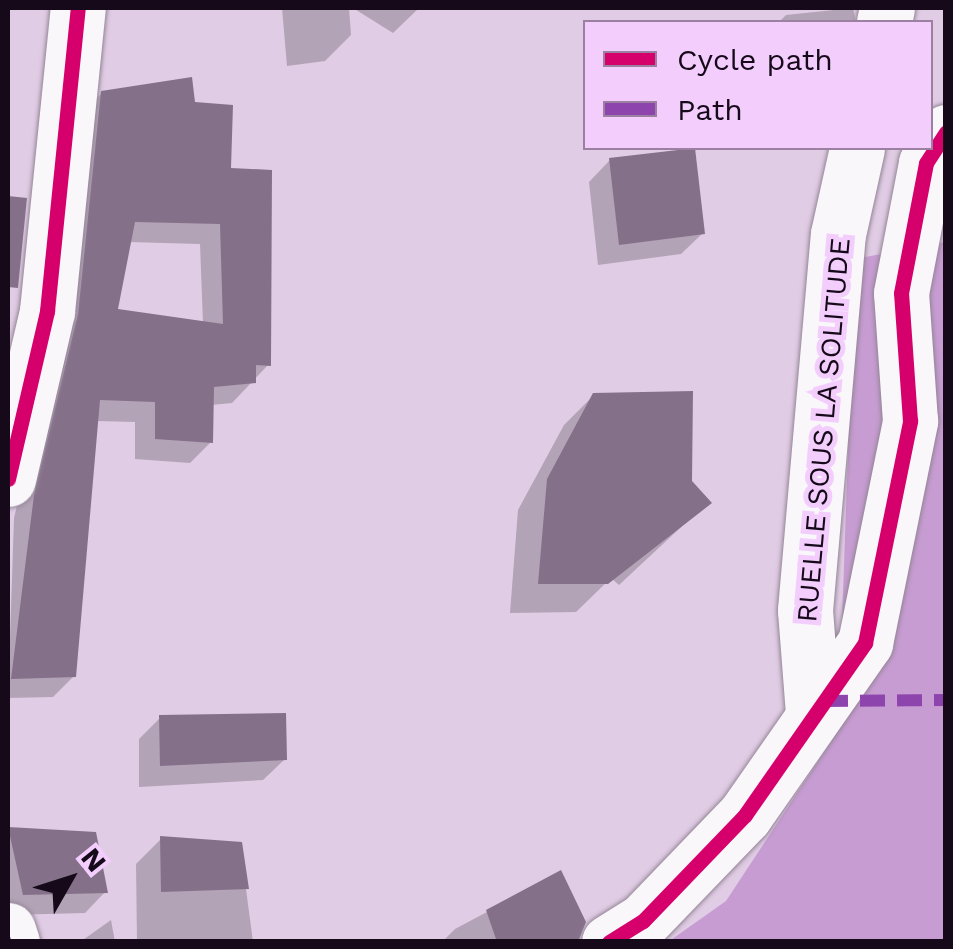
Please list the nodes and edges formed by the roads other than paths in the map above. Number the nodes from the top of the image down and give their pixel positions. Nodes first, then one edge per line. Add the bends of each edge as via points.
1 (78, 8) edge
2 (946, 132) edge
3 (857, 150) edge
4 (8, 479) edge
5 (814, 714) junction
6 (8, 930) edge
7 (12, 942) edge
8 (609, 942) edge

1 - 4 street via 48,310
2 - 5 street via 926,163 901,292 910,421 865,643
3 - 5 street, RUELLE SOUS LA SOLITUDE via 838,234 805,610
5 - 8 street via 745,816 643,921
6 - 7 street

